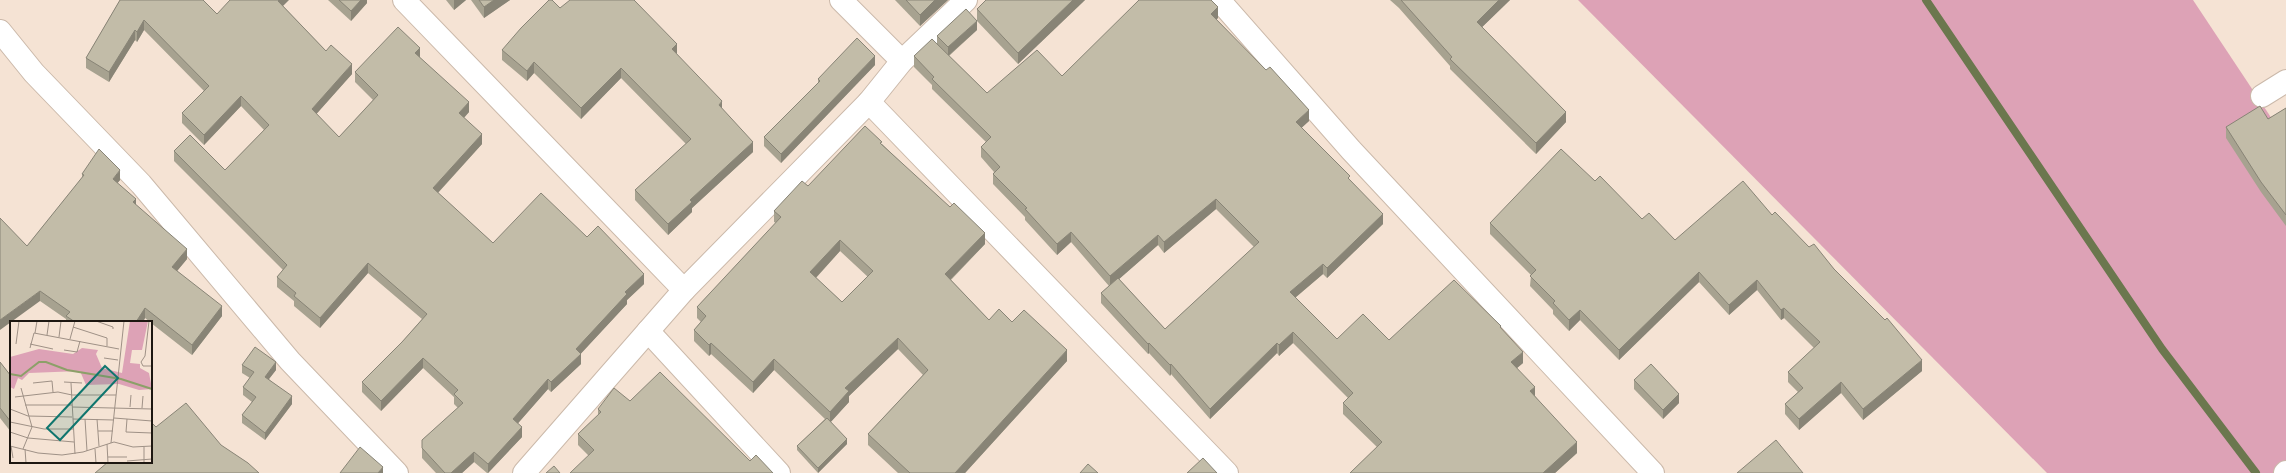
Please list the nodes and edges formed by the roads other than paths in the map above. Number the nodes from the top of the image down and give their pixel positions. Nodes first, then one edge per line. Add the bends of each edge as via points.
1 (404, 0) edge
2 (841, 0) edge
3 (966, 0) edge
4 (1219, 0) edge
5 (0, 31) edge
6 (902, 61) junction
7 (2286, 81) edge
8 (2262, 96) dead end
9 (869, 102) junction
10 (684, 290) junction
11 (648, 331) junction
12 (397, 473) edge
13 (524, 473) edge
14 (780, 473) edge
15 (1227, 473) edge
16 (1653, 473) edge

1 - 10 street
2 - 6 street
3 - 6 street
4 - 16 street via 1351,150
5 - 12 street via 34,73 141,184 290,361
6 - 9 street
7 - 8 street
9 - 10 street
9 - 15 street
10 - 11 street
11 - 13 street
11 - 14 street

